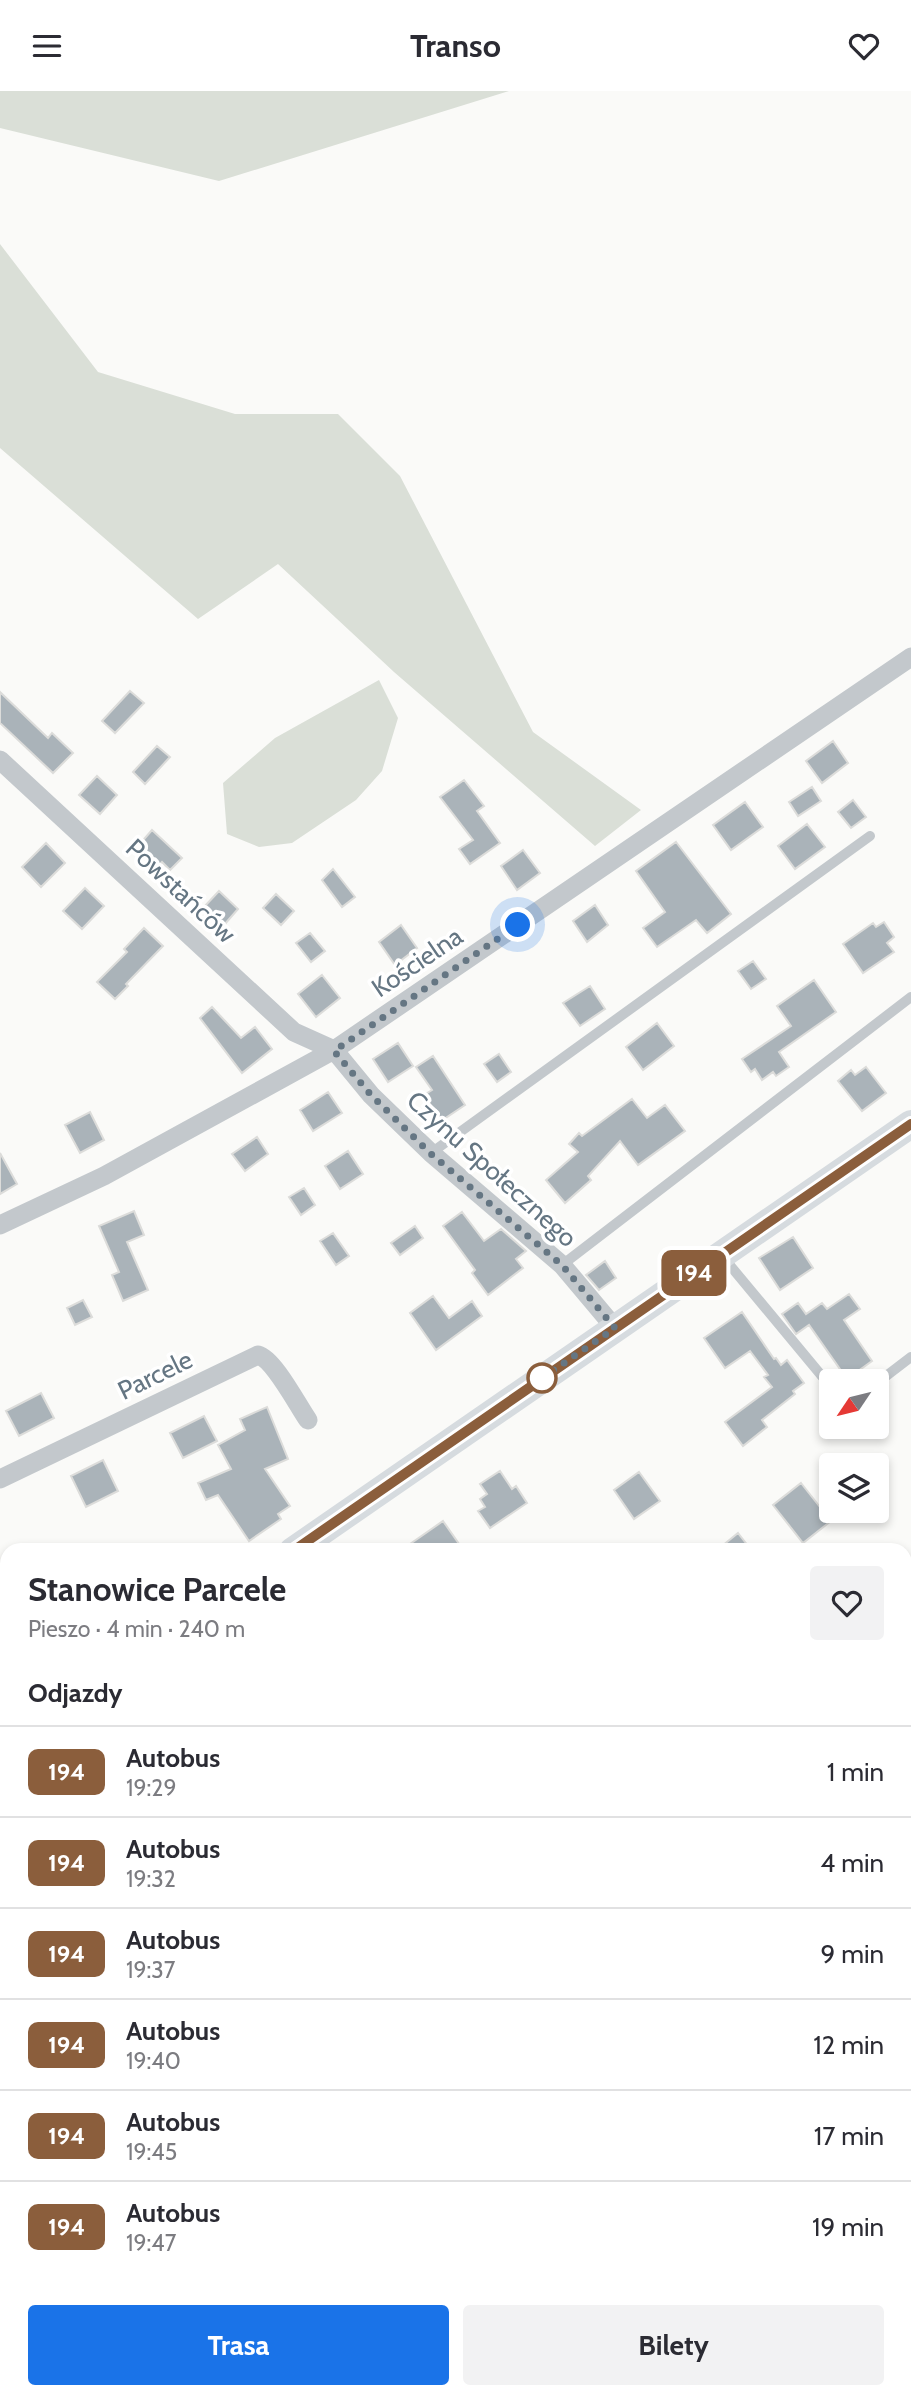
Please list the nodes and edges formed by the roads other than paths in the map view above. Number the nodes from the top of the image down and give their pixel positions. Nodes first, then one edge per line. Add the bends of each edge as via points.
1 (911, 657) edge
2 (0, 760) edge
3 (870, 836) dead end
4 (911, 997) edge
5 (334, 1051) junction
6 (911, 1124) edge
7 (430, 1153) junction
8 (0, 1225) edge
9 (721, 1254) junction
10 (562, 1265) junction
11 (615, 1328) junction
12 (911, 1357) edge
13 (819, 1372) edge
14 (889, 1374) edge
15 (308, 1420) dead end
16 (0, 1479) edge
17 (313, 1543) edge

1 - 5 street, Kościelna
2 - 5 street, Powstańców via 294,1032
3 - 7 lane
4 - 10 lane
5 - 7 street, Czynu Społecznego
5 - 8 street, Kościelna via 104,1176
6 - 9 main road
7 - 10 street, Czynu Społecznego
9 - 11 main road
9 - 13 lane
10 - 11 street, Czynu Społecznego
11 - 17 main road
12 - 14 lane
15 - 16 street, Parcele via 272,1366 258,1355

